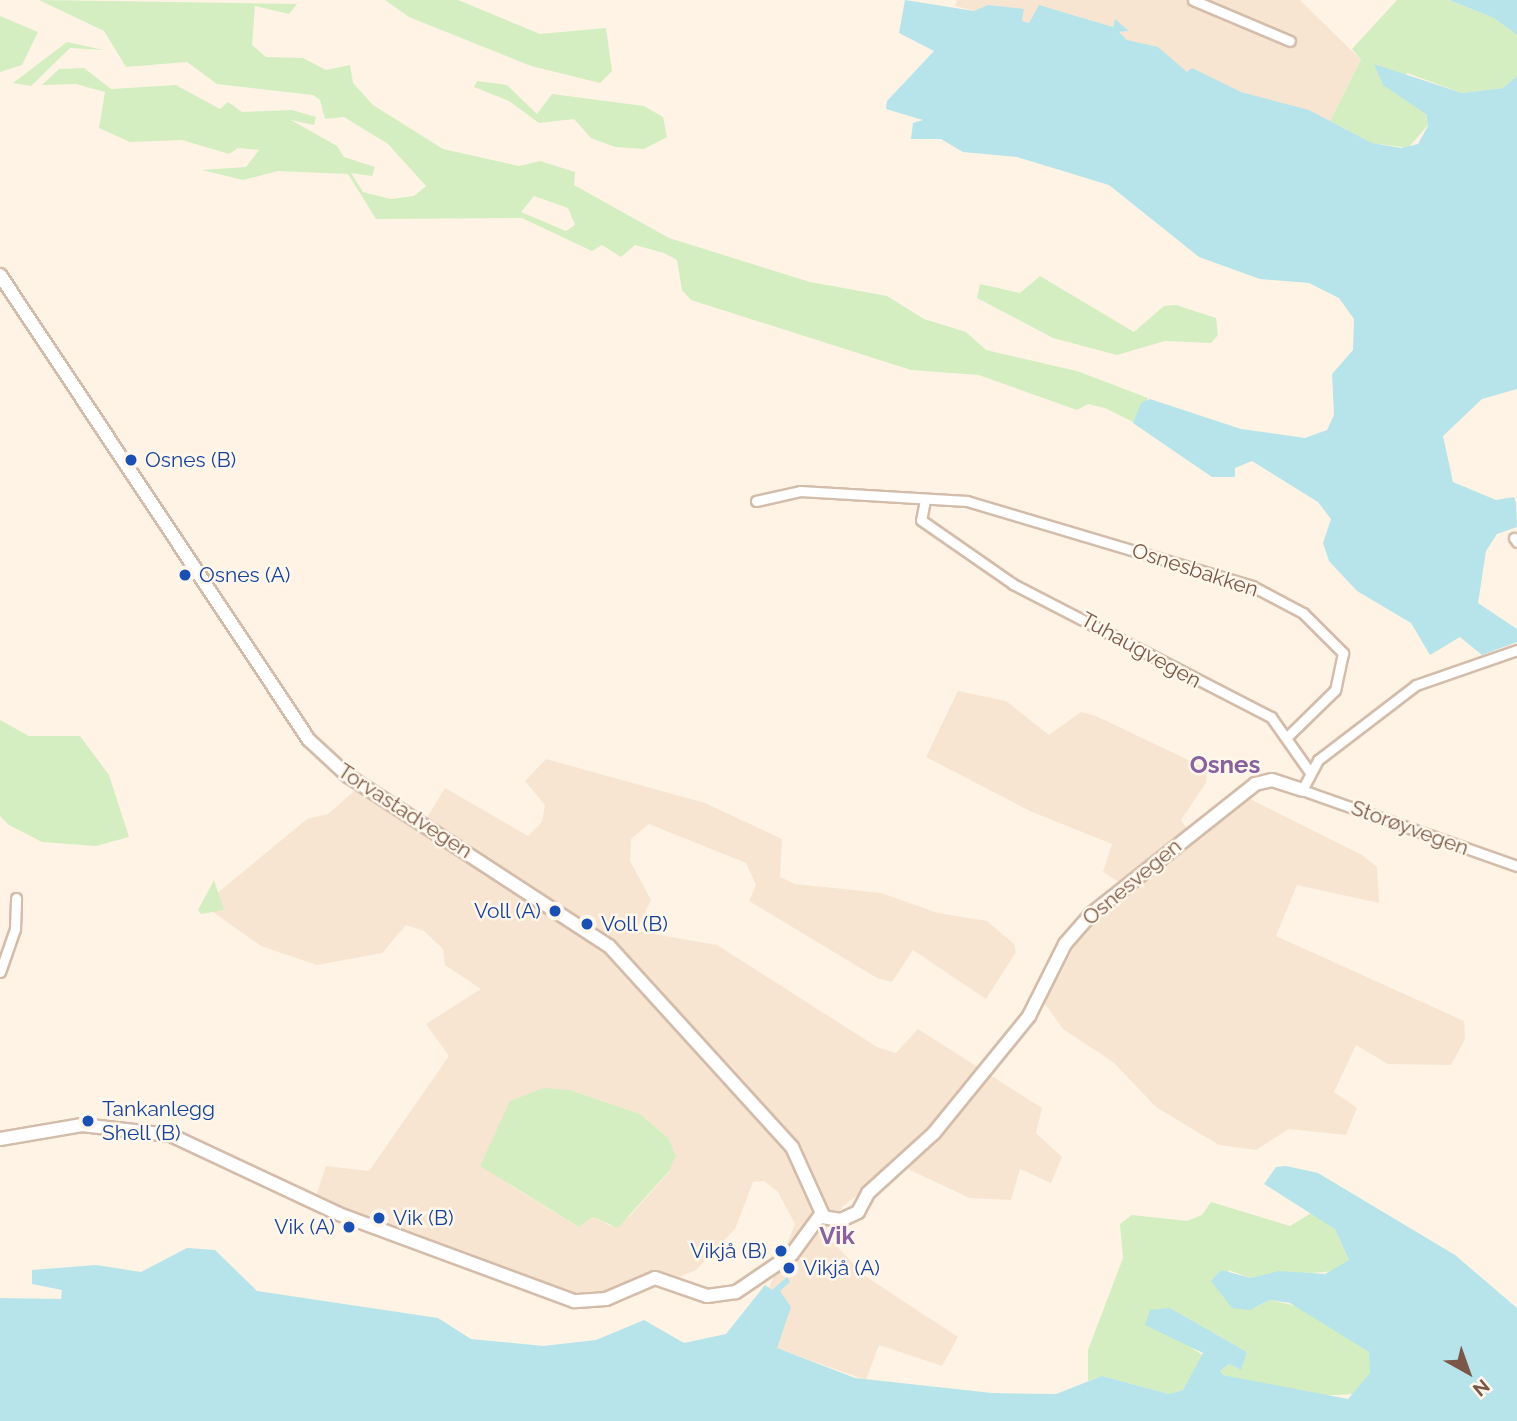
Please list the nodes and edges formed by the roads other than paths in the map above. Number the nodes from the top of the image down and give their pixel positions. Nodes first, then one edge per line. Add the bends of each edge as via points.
1 (1193, 0) edge
2 (1290, 41) dead end
3 (0, 275) edge
4 (925, 500) junction
5 (756, 501) dead end
6 (1517, 650) edge
7 (1287, 737) junction
8 (1309, 771) junction
9 (1302, 790) junction
10 (1517, 866) edge
11 (16, 898) dead end
12 (0, 972) edge
13 (0, 1139) edge
14 (822, 1217) junction

1 - 2 street
3 - 14 main road, Torvastadvegen via 315,746 367,789 609,946 792,1147 817,1191
4 - 5 street, Osnesbakken via 800,491
4 - 7 street, Tuhaugvegen via 922,520 1033,596 1093,619 1271,717
4 - 7 street, Osnesbakken via 967,501 1126,547 1252,586 1303,613 1336,643 1343,666 1335,690
6 - 8 street via 1416,685
7 - 8 street, Tuhaugvegen
8 - 9 street
9 - 10 street, Storøyvegen
9 - 14 main road, Osnesvegen via 1272,780 1255,784 1090,915 1065,944 1030,1016 933,1133 868,1194 858,1212 841,1220
11 - 12 street via 15,929
13 - 14 main road via 82,1125 170,1135 339,1214 574,1301 606,1299 655,1278 707,1296 736,1292 792,1254

